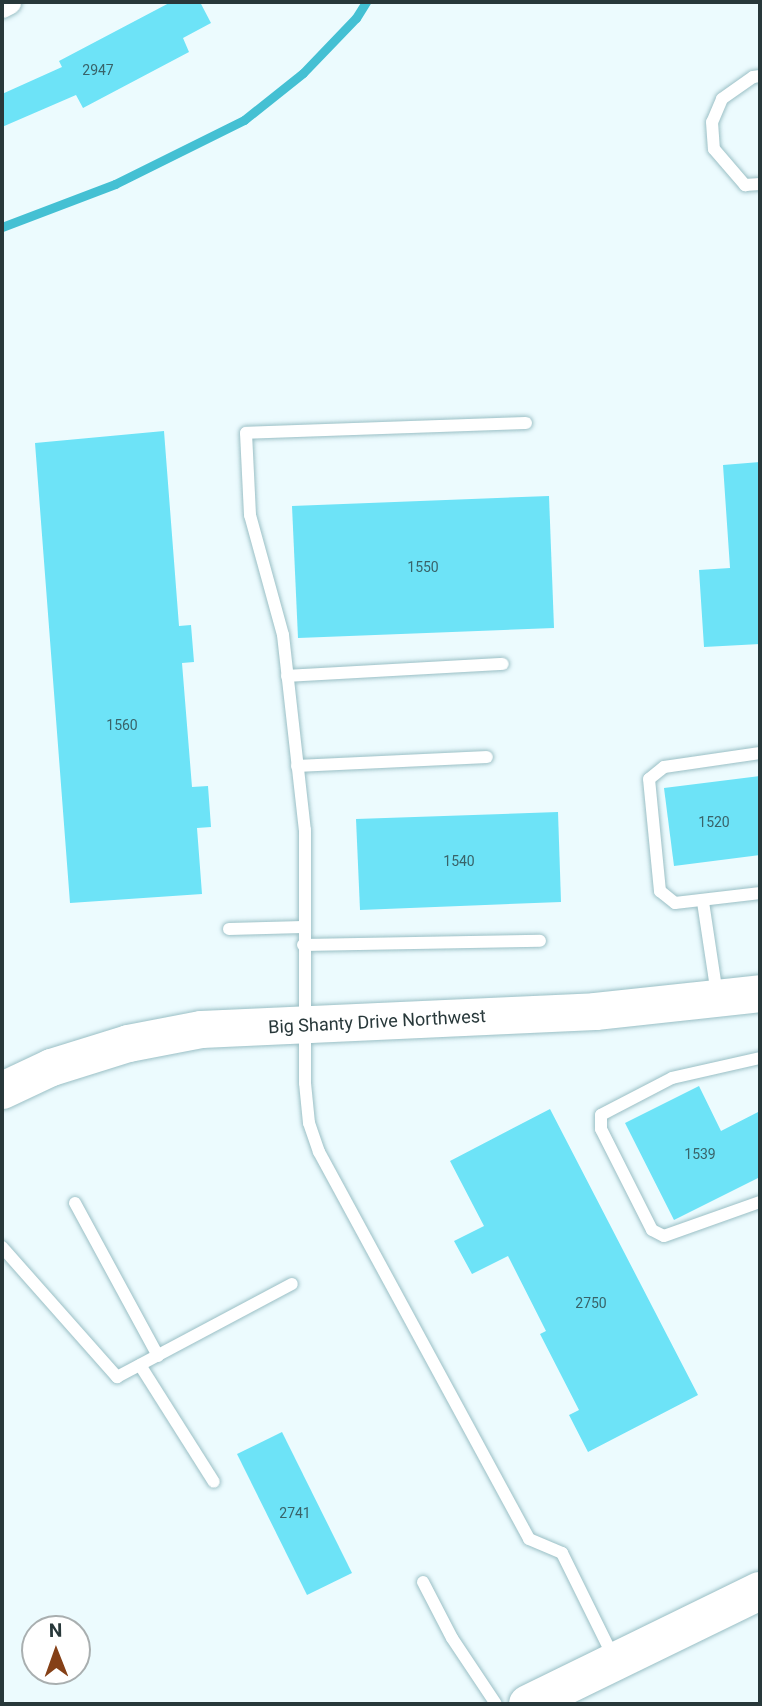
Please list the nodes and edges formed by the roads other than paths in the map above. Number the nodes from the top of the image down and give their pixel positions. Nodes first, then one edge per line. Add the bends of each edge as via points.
1 (8, 2) edge
2 (2, 5) edge
3 (760, 76) edge
4 (760, 184) edge
5 (526, 423) dead end
6 (503, 664) dead end
7 (287, 676) junction
8 (760, 753) edge
9 (487, 757) dead end
10 (297, 766) junction
11 (760, 893) edge
12 (703, 902) junction
13 (303, 927) junction
14 (229, 929) dead end
15 (540, 941) dead end
16 (303, 945) junction
17 (760, 993) edge
18 (718, 999) junction
19 (304, 1025) junction
20 (760, 1058) edge
21 (2, 1090) edge
22 (760, 1202) edge
23 (75, 1203) dead end
24 (2, 1247) edge
25 (292, 1284) dead end
26 (158, 1356) junction
27 (140, 1365) junction
28 (214, 1482) dead end
29 (423, 1582) dead end
30 (760, 1591) edge
31 (615, 1662) junction
32 (496, 1704) edge
33 (528, 1704) edge

1 - 2 street
3 - 4 lane via 722,99 712,122 714,149 745,185
5 - 7 lane via 246,433 250,515 283,635
6 - 7 lane
7 - 10 lane
8 - 12 lane via 664,767 649,779 660,891 675,903
9 - 10 lane
10 - 13 lane via 305,830
11 - 12 lane
12 - 18 lane
13 - 14 lane
13 - 16 lane
15 - 16 lane
16 - 19 lane
17 - 18 street, Big Shanty Drive Northwest
18 - 19 street, Big Shanty Drive Northwest via 595,1012
19 - 21 street, Big Shanty Drive Northwest via 201,1030 128,1043
19 - 31 lane via 306,1105 319,1153 529,1539 562,1553
20 - 22 lane via 672,1078 601,1115 601,1129 652,1230 664,1236
23 - 26 lane
24 - 27 lane via 117,1377
25 - 26 lane
26 - 27 lane
27 - 28 lane
29 - 32 lane via 452,1638
30 - 31 main road
31 - 33 main road

